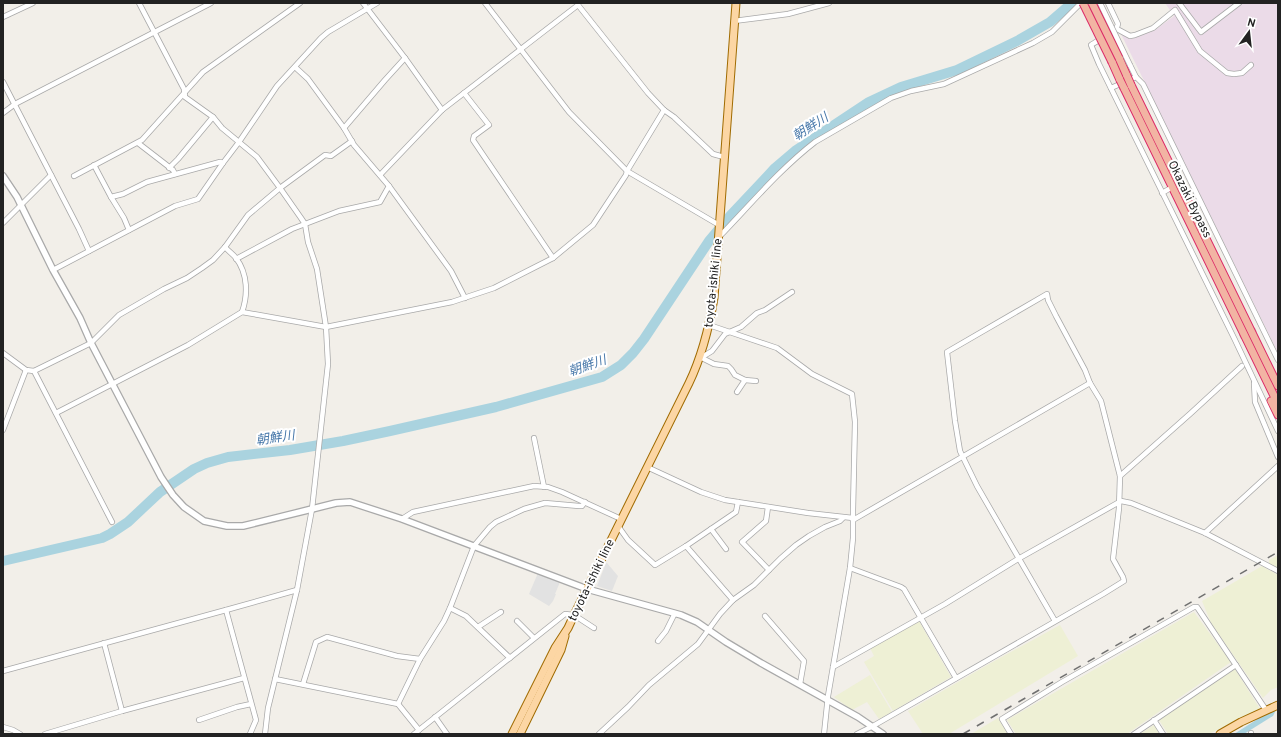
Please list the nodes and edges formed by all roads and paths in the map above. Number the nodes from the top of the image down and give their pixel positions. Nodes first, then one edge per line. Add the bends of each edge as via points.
1 (33, 3) edge
2 (139, 3) edge
3 (211, 3) edge
4 (300, 3) edge
5 (363, 3) edge
6 (377, 3) edge
7 (485, 3) edge
8 (736, 3) edge
9 (829, 3) edge
10 (1082, 3) edge
11 (1092, 3) edge
12 (1100, 3) edge
13 (1108, 3) edge
14 (1179, 3) edge
15 (1239, 3) edge
16 (578, 4) edge
17 (367, 9) junction
18 (3, 17) edge
19 (734, 21) junction
20 (1117, 29) junction
21 (154, 32) junction
22 (520, 49) junction
23 (405, 58) junction
24 (1251, 65) dead end
25 (295, 67) junction
26 (1136, 77) junction
27 (3, 82) edge
28 (1128, 86) junction
29 (1111, 88) junction
30 (184, 92) junction
31 (464, 93) junction
32 (14, 104) junction
33 (442, 110) junction
34 (664, 110) junction
35 (3, 113) edge
36 (213, 117) junction
37 (344, 128) junction
38 (352, 141) junction
39 (239, 142) junction
40 (138, 143) junction
41 (724, 157) junction
42 (223, 163) junction
43 (94, 165) junction
44 (169, 168) junction
45 (627, 170) junction
46 (175, 174) junction
47 (51, 175) junction
48 (380, 175) junction
49 (3, 176) edge
50 (74, 176) dead end
51 (1190, 179) junction
52 (1184, 182) dead end
53 (389, 186) junction
54 (280, 188) junction
55 (1169, 189) dead end
56 (1162, 193) junction
57 (111, 197) junction
58 (21, 205) junction
59 (720, 222) junction
60 (3, 223) edge
61 (305, 224) junction
62 (128, 230) junction
63 (718, 237) junction
64 (225, 247) junction
65 (89, 251) junction
66 (553, 258) junction
67 (236, 259) junction
68 (53, 270) junction
69 (792, 292) dead end
70 (465, 298) junction
71 (242, 312) junction
72 (709, 325) junction
73 (326, 327) junction
74 (730, 331) junction
75 (91, 343) junction
76 (3, 353) edge
77 (701, 359) junction
78 (1278, 360) edge
79 (1242, 366) dead end
80 (26, 370) junction
81 (34, 371) junction
82 (1262, 371) junction
83 (745, 380) junction
84 (756, 380) dead end
85 (1254, 382) junction
86 (1090, 383) junction
87 (113, 384) junction
88 (1278, 386) edge
89 (737, 392) dead end
90 (1278, 404) edge
91 (56, 413) junction
92 (1278, 415) edge
93 (3, 430) edge
94 (1278, 431) edge
95 (534, 438) dead end
96 (962, 456) junction
97 (1278, 457) edge
98 (1278, 466) edge
99 (647, 467) junction
100 (1120, 476) junction
101 (544, 487) junction
102 (585, 502) junction
103 (738, 502) junction
104 (1119, 502) junction
105 (768, 507) junction
106 (312, 510) junction
107 (843, 518) junction
108 (402, 519) junction
109 (622, 519) junction
110 (853, 519) junction
111 (112, 522) dead end
112 (618, 526) junction
113 (711, 529) junction
114 (1205, 533) junction
115 (474, 546) junction
116 (686, 546) junction
117 (726, 549) dead end
118 (1018, 559) junction
119 (850, 568) junction
120 (769, 570) junction
121 (1278, 571) edge
122 (587, 589) junction
123 (297, 590) junction
124 (732, 600) junction
125 (450, 608) junction
126 (226, 610) junction
127 (501, 612) dead end
128 (675, 612) junction
129 (574, 615) junction
130 (766, 616) dead end
131 (921, 617) junction
132 (517, 621) dead end
133 (1055, 621) junction
134 (478, 627) junction
135 (568, 628) junction
136 (594, 628) dead end
137 (708, 630) junction
138 (534, 638) junction
139 (658, 641) dead end
140 (104, 644) junction
141 (510, 658) junction
142 (420, 659) junction
143 (1236, 664) junction
144 (834, 667) junction
145 (3, 671) edge
146 (244, 678) junction
147 (956, 678) junction
148 (276, 679) junction
149 (303, 684) junction
150 (800, 684) junction
151 (828, 700) junction
152 (252, 704) junction
153 (398, 704) junction
154 (1277, 705) edge
155 (1267, 709) junction
156 (122, 711) junction
157 (435, 717) junction
158 (199, 720) dead end
159 (1154, 720) junction
160 (873, 726) junction
161 (3, 727) edge
162 (419, 730) junction
163 (20, 734) edge
164 (45, 734) edge
165 (250, 734) edge
166 (265, 734) edge
167 (414, 734) edge
168 (447, 734) edge
169 (512, 734) edge
170 (520, 734) edge
171 (599, 734) edge
172 (824, 734) edge
173 (857, 734) edge
174 (883, 734) edge
175 (1011, 734) edge
176 (1134, 734) edge
177 (1164, 734) edge
178 (1220, 734) edge

1 - 18 street
2 - 21 street
3 - 21 street
4 - 30 street via 203,72
5 - 17 street
6 - 17 street
7 - 22 street
8 - 19 main road, toyota-ishiki line
9 - 19 street via 788,14
10 - 28 highway, Okazaki Bypass, bridge via 1120,80
10 - 63 street via 1052,32 1033,43 944,84 891,98 816,142 768,185
11 - 28 highway, Okazaki Bypass, bridge via 1127,76
12 - 26 street, bridge
13 - 20 street via 1118,24
14 - 15 street via 1202,32
16 - 22 street
16 - 34 street
17 - 23 street
17 - 25 street via 328,32
19 - 41 main road, toyota-ishiki line
20 - 24 street via 1130,36 1135,35 1153,28 1175,10 1200,51 1227,73 1242,73
20 - 29 street via 1091,45
21 - 30 street
21 - 32 street
22 - 31 street
22 - 45 street via 569,112
23 - 33 street
23 - 37 street
25 - 37 street via 308,79
25 - 39 street via 277,86
26 - 29 street
26 - 51 street via 1143,84
27 - 32 street
28 - 82 highway, Okazaki Bypass
28 - 88 highway, Okazaki Bypass
29 - 56 street
30 - 36 street via 185,97
30 - 40 street
31 - 33 street
31 - 66 street via 489,125 474,136 473,140
32 - 35 street
32 - 47 street
33 - 48 street
34 - 41 street via 714,154
34 - 45 street
36 - 39 street
36 - 44 street
37 - 38 street
38 - 48 street
38 - 54 street via 331,156 325,155
39 - 42 street
39 - 54 street via 257,157
40 - 43 street
40 - 44 street
41 - 59 main road, toyota-ishiki line
42 - 46 street
42 - 62 street via 197,200 175,206
43 - 50 street
43 - 57 street
44 - 46 street
45 - 59 street
45 - 66 street via 593,225
46 - 57 street
47 - 58 street
47 - 65 street
48 - 53 street
49 - 58 street
51 - 52 street
51 - 78 street via 1259,328
53 - 61 street via 380,202 339,210
53 - 70 street via 450,272
54 - 61 street
54 - 64 street via 248,215
55 - 56 street
56 - 85 street via 1237,338
57 - 62 street
58 - 60 street
58 - 68 street
59 - 63 main road, toyota-ishiki line
61 - 67 street via 292,228
61 - 73 street via 317,269
62 - 65 street
63 - 72 main road, toyota-ishiki line via 714,298
64 - 67 street
64 - 75 street via 202,268 119,315
65 - 68 street
66 - 70 street via 494,288
67 - 71 street via 246,288
68 - 75 street
69 - 74 street via 757,313 741,327
70 - 73 street
71 - 73 street
71 - 87 street
72 - 74 street
72 - 77 main road, toyota-ishiki line
73 - 106 street via 328,364
74 - 77 street
74 - 110 street via 777,348 812,374 852,394 855,422
75 - 81 street
75 - 87 street
76 - 80 street
77 - 83 street via 728,366 735,375
77 - 99 main road, toyota-ishiki line
79 - 100 street
80 - 81 street
80 - 93 street
81 - 91 street
82 - 90 highway, Okazaki Bypass
82 - 92 highway
83 - 84 street
83 - 89 street
85 - 94 street
85 - 97 street via 1256,402
86 - 96 street
86 - 96 street via 1047,294 947,352 958,444
86 - 100 street via 1101,402
87 - 91 street
87 - 106 street via 173,495 184,507 204,521 227,526 243,526
91 - 111 street
95 - 101 street
96 - 110 street
96 - 118 street
98 - 114 street
99 - 103 street via 701,492
99 - 109 main road, toyota-ishiki line
100 - 104 street
101 - 102 street
101 - 108 street via 534,486 414,512
102 - 109 street
102 - 115 street via 582,506 545,503 524,509 496,522
103 - 105 street
103 - 113 street via 736,512
104 - 114 street via 1131,503
104 - 118 street
104 - 133 street via 1113,559 1123,582
105 - 107 street
105 - 120 street via 766,522 742,542
106 - 108 street via 336,502 350,502
106 - 123 street
107 - 110 street
107 - 120 street via 809,536
108 - 115 street
109 - 112 main road, toyota-ishiki line
110 - 119 street
112 - 116 street via 628,540 654,565
112 - 122 main road, toyota-ishiki line
113 - 116 street
113 - 117 street
114 - 121 street
115 - 122 street
115 - 125 street
116 - 124 street
118 - 131 street
118 - 133 street
119 - 131 street via 901,586
119 - 144 street
120 - 124 street via 754,585
122 - 128 street
122 - 129 main road, toyota-ishiki line
123 - 126 street
123 - 148 street
124 - 137 street
125 - 134 street via 466,616
125 - 142 street
126 - 140 street
126 - 146 street
127 - 134 street
128 - 137 street
128 - 139 street
129 - 135 main road, toyota-ishiki line
129 - 136 street
129 - 138 street via 565,614
130 - 150 street via 804,661
131 - 144 street
131 - 147 street
132 - 138 street
133 - 147 street
134 - 141 street
135 - 169 main road, toyota-ishiki line via 555,648
135 - 170 main road, toyota-ishiki line via 561,650
137 - 150 street
137 - 171 street via 698,644 649,685
138 - 141 street
140 - 145 street
140 - 156 street
141 - 157 street
142 - 149 street via 397,656 327,637 316,642
142 - 153 street
143 - 155 street
143 - 159 street
143 - 175 street via 1194,607 1062,682 1002,720
144 - 151 street
146 - 152 street
146 - 156 street
147 - 160 street
148 - 149 street
148 - 166 street via 268,708
149 - 153 street
150 - 151 street
151 - 160 street
151 - 172 street
152 - 158 street
152 - 165 street via 256,720
153 - 162 street
154 - 155 main road
155 - 178 main road
156 - 164 street
157 - 162 street
157 - 168 street
159 - 176 street
159 - 177 street
160 - 173 street
160 - 174 street
161 - 163 street
162 - 167 street

